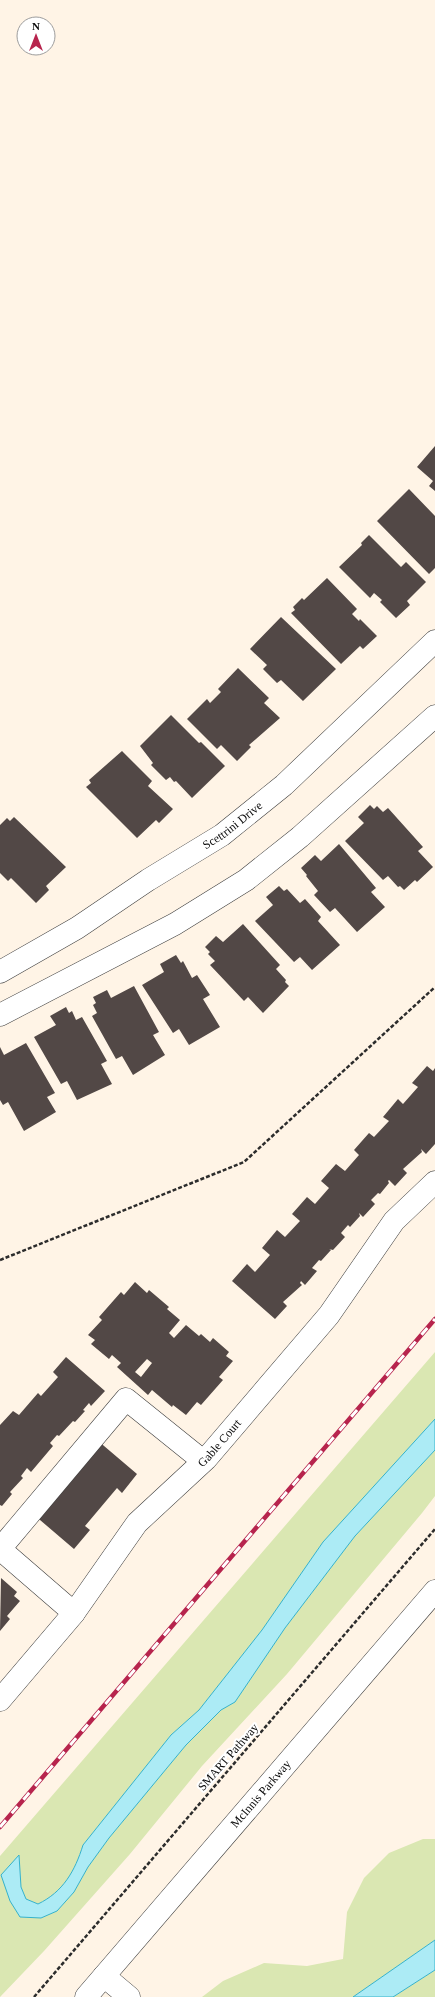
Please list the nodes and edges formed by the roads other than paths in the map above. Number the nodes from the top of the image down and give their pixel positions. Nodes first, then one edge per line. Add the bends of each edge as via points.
1 (435, 641) edge
2 (435, 716) edge
3 (0, 972) edge
4 (0, 1015) edge
5 (435, 1182) edge
6 (203, 1462) junction
7 (435, 1591) edge
8 (74, 1613) junction
9 (0, 1700) edge
10 (104, 1976) junction
11 (86, 1997) edge
12 (129, 1997) edge

1 - 3 street, Scettrini Drive via 284,785 222,835 148,880 77,928
2 - 4 street via 300,837 246,880 175,924
5 - 6 street, Gable Court via 394,1221 329,1315
6 - 8 street, Gable Court via 137,1523
6 - 8 street via 126,1398 0,1549
7 - 10 street, McInnis Parkway
8 - 9 street, Gable Court
10 - 11 street, McInnis Parkway
10 - 12 street

